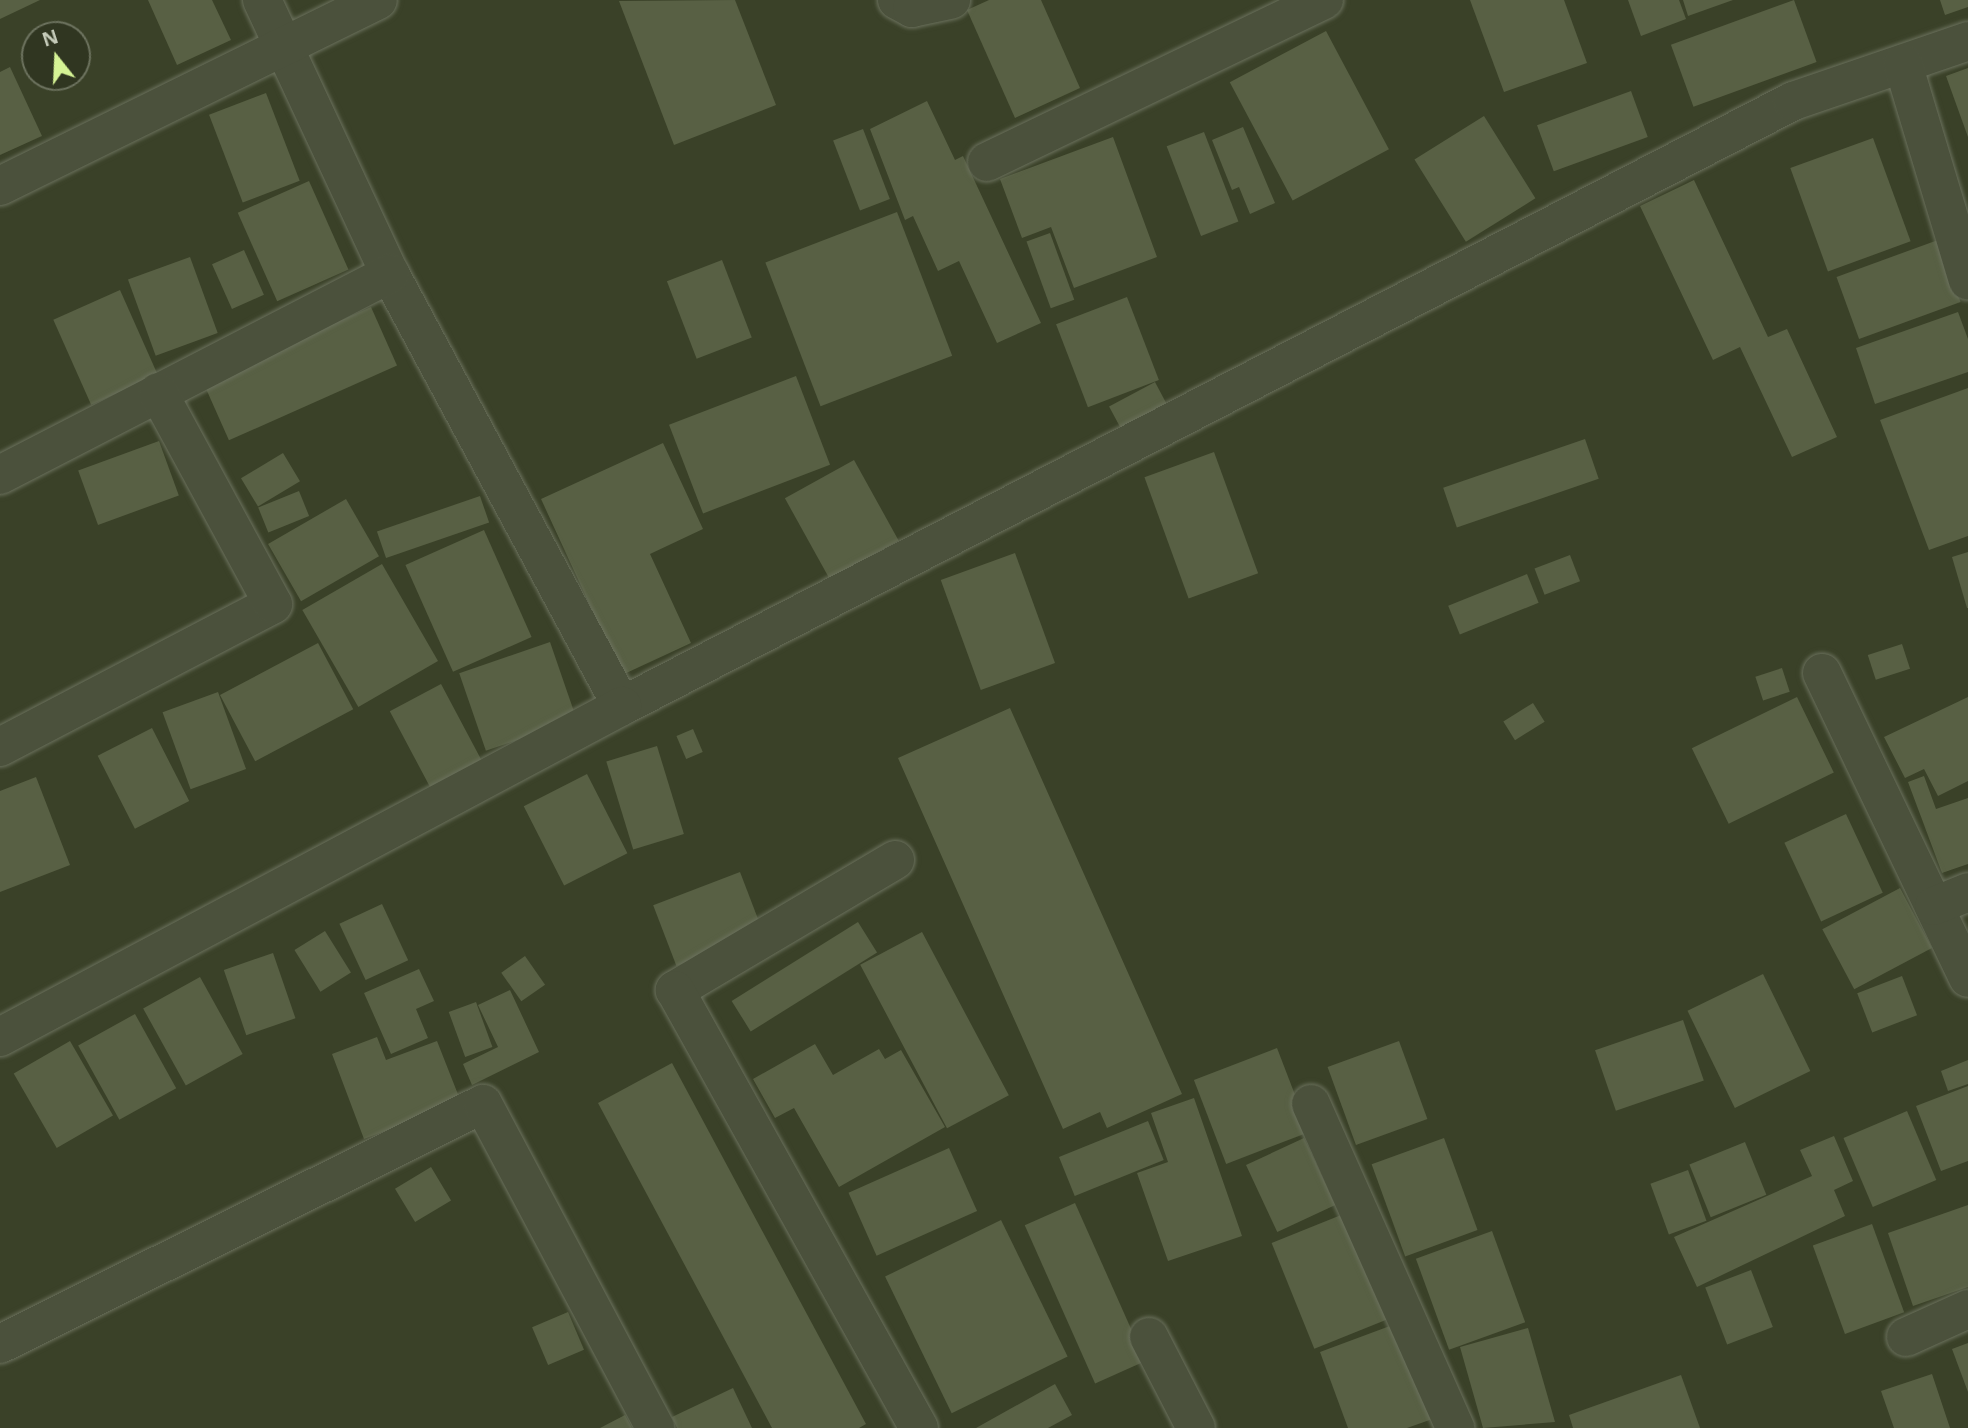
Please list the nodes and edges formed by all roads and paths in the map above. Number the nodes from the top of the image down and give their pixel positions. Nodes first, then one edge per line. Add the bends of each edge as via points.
1 (262, 0) edge
2 (378, 0) edge
3 (897, 0) edge
4 (951, 0) edge
5 (1324, 0) edge
6 (1968, 41) edge
7 (285, 49) junction
8 (1903, 64) junction
9 (987, 162) dead end
10 (0, 186) edge
11 (390, 274) junction
12 (1968, 280) edge
13 (158, 392) junction
14 (0, 474) edge
15 (1822, 673) dead end
16 (622, 706) junction
17 (0, 747) edge
18 (895, 860) dead end
19 (1968, 892) edge
20 (1934, 906) junction
21 (1968, 978) edge
22 (0, 1037) edge
23 (1311, 1104) dead end
24 (1968, 1309) edge
25 (1149, 1337) dead end
26 (1906, 1337) dead end
27 (0, 1344) edge
28 (655, 1428) edge
29 (919, 1428) edge
30 (1196, 1428) edge
31 (1455, 1428) edge

1 - 7 street
2 - 7 street
3 - 4 street via 912,9
5 - 9 street
6 - 8 street
7 - 10 street
7 - 11 street
8 - 12 street
8 - 16 street via 1794,101
11 - 13 street
11 - 16 street
13 - 14 street
13 - 17 street via 273,604
15 - 20 street
16 - 22 street
18 - 29 street via 675,990
19 - 20 street
20 - 21 street
23 - 31 street
24 - 26 street
25 - 30 street
27 - 28 street via 483,1104

